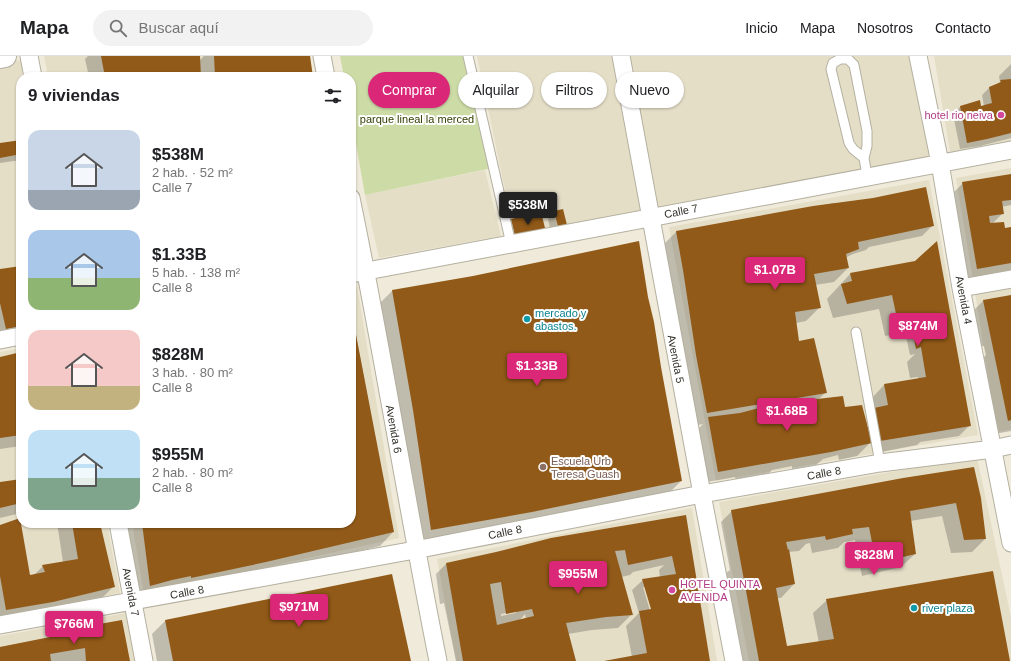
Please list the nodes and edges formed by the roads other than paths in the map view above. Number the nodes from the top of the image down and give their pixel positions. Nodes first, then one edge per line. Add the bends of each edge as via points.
1 (5, 56) edge
2 (29, 56) edge
3 (322, 56) edge
4 (468, 56) edge
5 (621, 56) edge
6 (918, 56) edge
7 (0, 57) edge
8 (32, 72) edge
9 (325, 72) edge
10 (1011, 150) edge
11 (864, 158) junction
12 (940, 163) junction
13 (866, 176) junction
14 (650, 217) junction
15 (511, 244) junction
16 (356, 251) edge
17 (358, 272) edge
18 (1011, 279) edge
19 (961, 288) junction
20 (856, 332) dead end
21 (16, 337) edge
22 (0, 340) edge
23 (1011, 445) edge
24 (993, 449) junction
25 (880, 463) junction
26 (702, 494) junction
27 (119, 528) edge
28 (1011, 543) edge
29 (415, 550) junction
30 (132, 602) junction
31 (0, 625) edge
32 (144, 661) edge
33 (438, 661) edge
34 (734, 661) edge

1 - 7 street
2 - 8 street
3 - 9 street
4 - 15 lane
5 - 14 street, Avenida 5
6 - 12 street, Avenida 4
10 - 12 street, Calle 7
11 - 11 lane via 867,131 854,65 848,59 840,59 833,63 831,69 846,135 853,149
11 - 13 lane
12 - 13 street, Calle 7
12 - 19 street, Avenida 4
13 - 14 street, Calle 7
14 - 15 street, Calle 7
14 - 26 street, Avenida 5
15 - 17 street, Calle 7
16 - 17 street, Avenida 6
17 - 29 street, Avenida 6
18 - 19 street
19 - 24 street, Avenida 4
20 - 25 lane
21 - 22 street
23 - 24 street, Calle 8
24 - 25 street, Calle 8
24 - 28 street, Avenida 4
25 - 26 street, Calle 8
26 - 29 street, Calle 8
26 - 34 street, Avenida 5
27 - 30 street, Avenida 7
29 - 30 street, Calle 8
29 - 33 street, Avenida 6
30 - 31 street, Calle 8
30 - 32 street, Avenida 7

